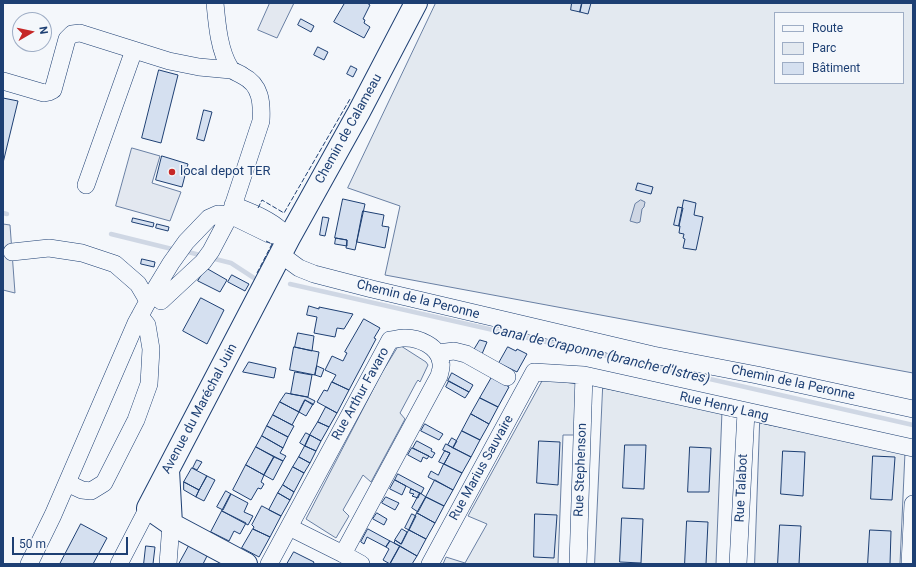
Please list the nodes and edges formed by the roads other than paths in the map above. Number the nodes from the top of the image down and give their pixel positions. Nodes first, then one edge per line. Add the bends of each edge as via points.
1 (215, 3) edge
2 (416, 3) edge
3 (134, 50) junction
4 (231, 70) junction
5 (3, 81) edge
6 (86, 185) dead end
7 (231, 210) junction
8 (285, 246) junction
9 (12, 252) dead end
10 (155, 301) junction
11 (140, 316) junction
12 (438, 353) junction
13 (534, 372) joint
14 (584, 375) junction
15 (507, 377) dead end
16 (913, 409) edge
17 (746, 412) junction
18 (913, 448) edge
19 (168, 470) junction
20 (67, 483) junction
21 (913, 504) edge
22 (148, 508) junction
23 (171, 524) junction
24 (289, 526) junction
25 (343, 554) junction
26 (29, 564) edge
27 (119, 564) edge
28 (168, 564) edge
29 (246, 564) edge
30 (268, 564) edge
31 (361, 564) edge
32 (430, 564) edge
33 (578, 564) edge
34 (738, 564) edge
35 (910, 564) edge

1 - 4 street via 217,28
2 - 8 main road, Chemin de Calameau
3 - 4 street via 169,61
3 - 5 street via 80,33 72,34 67,39 53,90 44,93
3 - 6 street
4 - 7 street via 252,82 262,106 261,121
7 - 8 street
7 - 10 street via 207,256
7 - 10 street via 209,218 202,224 180,251
8 - 16 street, Chemin de la Peronne via 299,268 314,274 653,355
8 - 19 main road, Avenue du Maréchal Juin
9 - 10 street via 49,248 82,253 115,264
10 - 11 street
11 - 20 street
11 - 20 street via 147,325 151,349 149,384 136,420 104,483 91,491
12 - 15 street via 454,351 466,354
12 - 24 street, Rue Arthur Favaro via 419,340 390,340
12 - 25 street via 442,364 439,376
13 - 14 street, Rue Henry Lang
13 - 32 street, Rue Marius Sauvaire
14 - 17 street, Rue Henry Lang
14 - 33 street, Rue Stephenson
17 - 18 street, Rue Henry Lang
17 - 34 street, Rue Talabot
19 - 22 main road, Avenue du Maréchal Juin
19 - 23 main road
20 - 26 street
21 - 35 street
22 - 23 main road
22 - 27 street, Avenue du Maréchal Juin
23 - 28 street
23 - 29 main road
24 - 25 street
24 - 30 street, Rue Arthur Favaro
25 - 31 street

